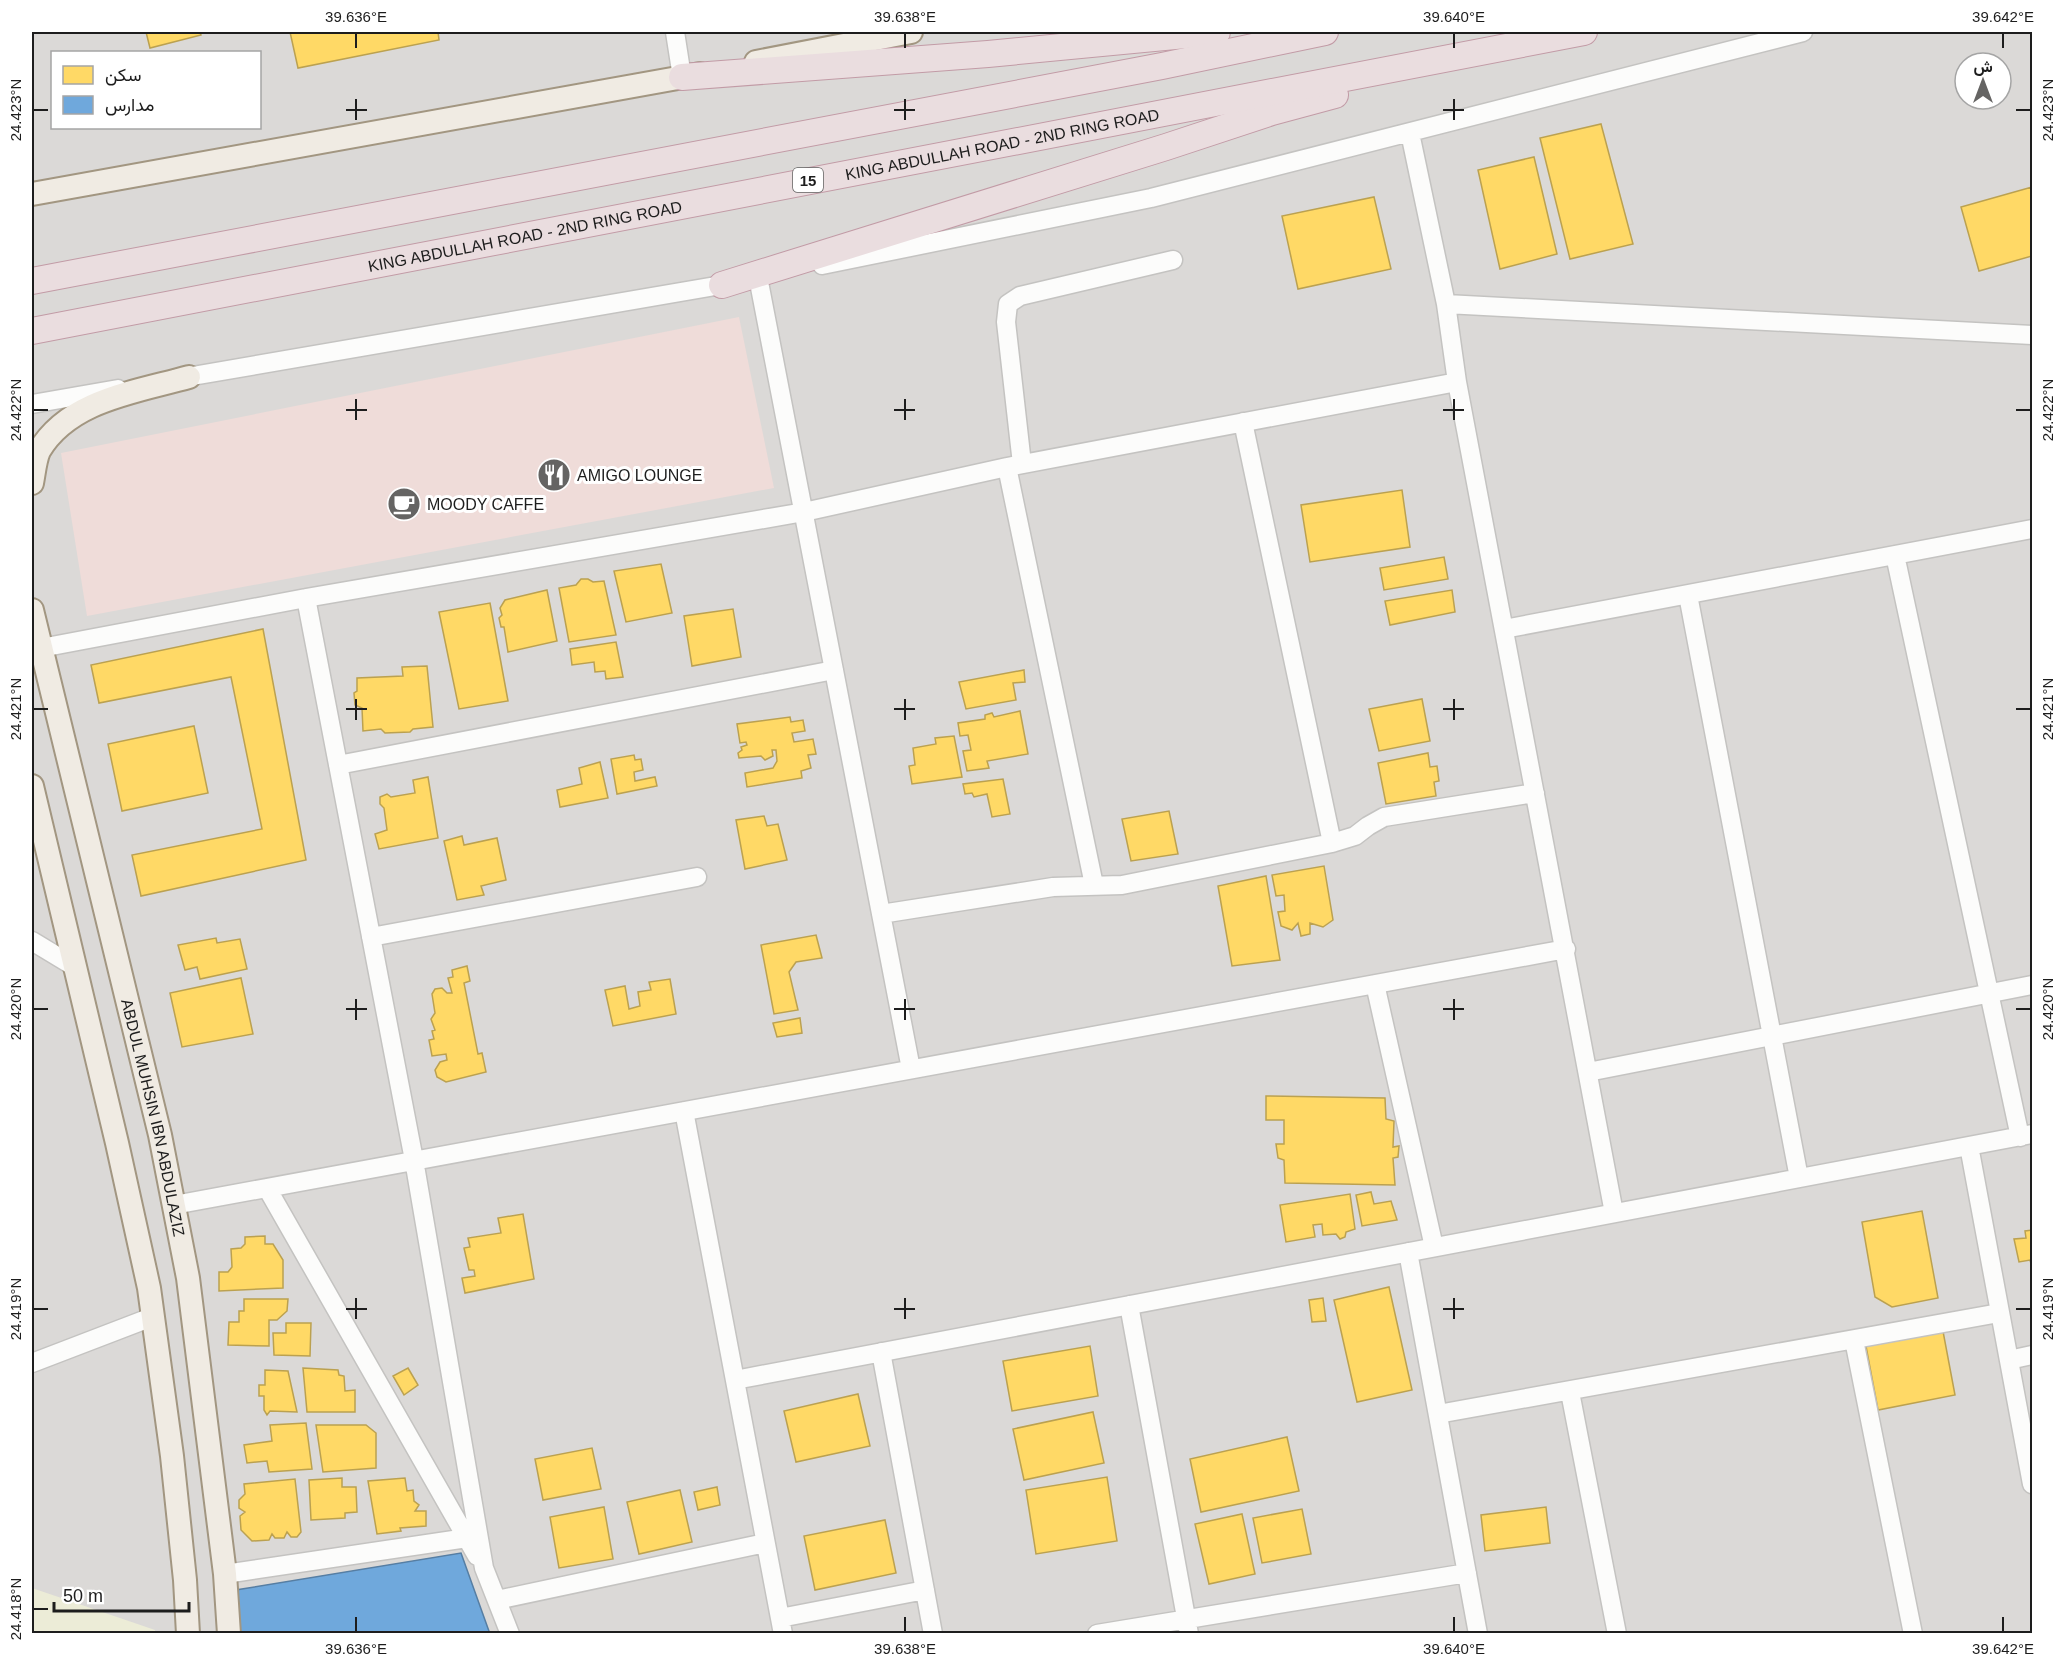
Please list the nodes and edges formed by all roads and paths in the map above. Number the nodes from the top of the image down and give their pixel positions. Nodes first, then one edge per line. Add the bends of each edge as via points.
1 (675, 32) edge
2 (911, 32) edge
3 (1217, 32) edge
4 (1324, 32) edge
5 (1584, 32) edge
6 (1803, 32) edge
7 (1549, 38) junction
8 (682, 77) junction
9 (1410, 133) junction
10 (32, 189) edge
11 (54, 190) junction
12 (32, 194) edge
13 (1173, 260) dead end
14 (758, 278) junction
15 (32, 281) edge
16 (722, 285) junction
17 (1446, 304) junction
18 (32, 331) edge
19 (2032, 335) edge
20 (189, 377) junction
21 (1457, 382) junction
22 (32, 404) edge
23 (1243, 422) junction
24 (1015, 465) junction
25 (32, 483) edge
26 (804, 512) junction
27 (2032, 529) edge
28 (1894, 555) junction
29 (1688, 595) junction
30 (306, 598) junction
31 (32, 603) edge
32 (32, 612) edge
33 (1504, 629) junction
34 (41, 648) junction
35 (834, 670) junction
36 (338, 765) junction
37 (32, 786) edge
38 (1535, 793) junction
39 (1332, 843) junction
40 (697, 877) dead end
41 (1094, 885) junction
42 (881, 914) junction
43 (371, 937) junction
44 (32, 941) edge
45 (1566, 949) junction
46 (75, 967) junction
47 (1375, 984) junction
48 (2032, 985) edge
49 (1989, 993) junction
50 (1772, 1036) junction
51 (911, 1069) junction
52 (1588, 1072) junction
53 (684, 1111) junction
54 (2026, 1135) edge
55 (1969, 1146) junction
56 (414, 1161) junction
57 (1799, 1178) junction
58 (267, 1188) junction
59 (174, 1204) junction
60 (1614, 1213) junction
61 (1434, 1247) junction
62 (1408, 1252) junction
63 (1129, 1305) junction
64 (1999, 1313) junction
65 (152, 1317) junction
66 (1854, 1340) junction
67 (880, 1352) junction
68 (2032, 1355) edge
69 (2009, 1359) junction
70 (32, 1363) edge
71 (735, 1380) junction
72 (1570, 1392) junction
73 (1438, 1414) junction
74 (2032, 1484) edge
75 (467, 1538) junction
76 (765, 1543) junction
77 (484, 1568) junction
78 (1467, 1573) junction
79 (225, 1574) junction
80 (925, 1590) junction
81 (497, 1600) junction
82 (782, 1626) edge
83 (1188, 1626) edge
84 (188, 1634) edge
85 (229, 1634) edge
86 (510, 1634) edge
87 (933, 1634) edge
88 (1096, 1634) edge
89 (1478, 1634) edge
90 (1617, 1634) edge
91 (1913, 1634) edge

1 - 8 street
2 - 8 main road
3 - 8 highway
4 - 15 highway via 1150,69
5 - 7 highway, KING ABDULLAH ROAD - 2ND RING ROAD / 15
6 - 9 street
7 - 16 highway via 1272,112
7 - 18 highway, KING ABDULLAH ROAD - 2ND RING ROAD / 15
8 - 11 main road
9 - 14 street via 1151,198
9 - 17 street
10 - 11 main road
11 - 12 main road
13 - 24 street via 1020,296 1008,304
14 - 16 street
14 - 26 street
16 - 20 street
17 - 19 street
17 - 21 street
20 - 22 street
20 - 25 main road via 90,406 60,424 38,453
21 - 23 street
21 - 33 street
23 - 24 street
23 - 39 street
24 - 26 street
24 - 41 street
26 - 30 street
26 - 35 street
27 - 28 street
28 - 29 street
28 - 49 street
29 - 33 street
29 - 50 street
30 - 34 street
30 - 36 street
31 - 32 main road, ABDUL MUHSIN IBN ABDULAZIZ
32 - 34 main road, ABDUL MUHSIN IBN ABDULAZIZ
33 - 38 street
34 - 59 main road, ABDUL MUHSIN IBN ABDULAZIZ
35 - 36 street
35 - 42 street
36 - 43 street
37 - 46 main road
38 - 39 street via 1384,817 1355,836
38 - 45 street
39 - 41 street via 1122,885
40 - 43 street
41 - 42 street via 1053,887
42 - 51 street
43 - 56 street
44 - 46 street
45 - 47 street
45 - 52 street
46 - 65 main road via 149,1288
47 - 51 street
47 - 61 street
48 - 49 street
49 - 50 street
49 - 54 street
50 - 52 street
50 - 57 street
51 - 53 street
52 - 60 street
53 - 56 street
53 - 71 street
54 - 55 street
55 - 57 street
55 - 64 street
56 - 58 street
56 - 77 street
57 - 60 street
58 - 59 street
58 - 75 street
59 - 79 main road, ABDUL MUHSIN IBN ABDULAZIZ via 188,1278
60 - 61 street
61 - 62 street
62 - 63 street
62 - 73 street
63 - 67 street
63 - 83 street
64 - 66 street
64 - 69 street
65 - 70 street
65 - 84 main road via 172,1456
66 - 72 street
66 - 91 street
67 - 71 street
67 - 80 street
68 - 69 street
69 - 74 street
71 - 76 street
72 - 73 street
72 - 90 street
73 - 78 street
75 - 77 street
75 - 79 street
76 - 81 street
76 - 82 street
77 - 81 street
78 - 83 street
78 - 89 street
79 - 85 main road, ABDUL MUHSIN IBN ABDULAZIZ
80 - 82 street
80 - 87 street
81 - 86 street
83 - 88 street

